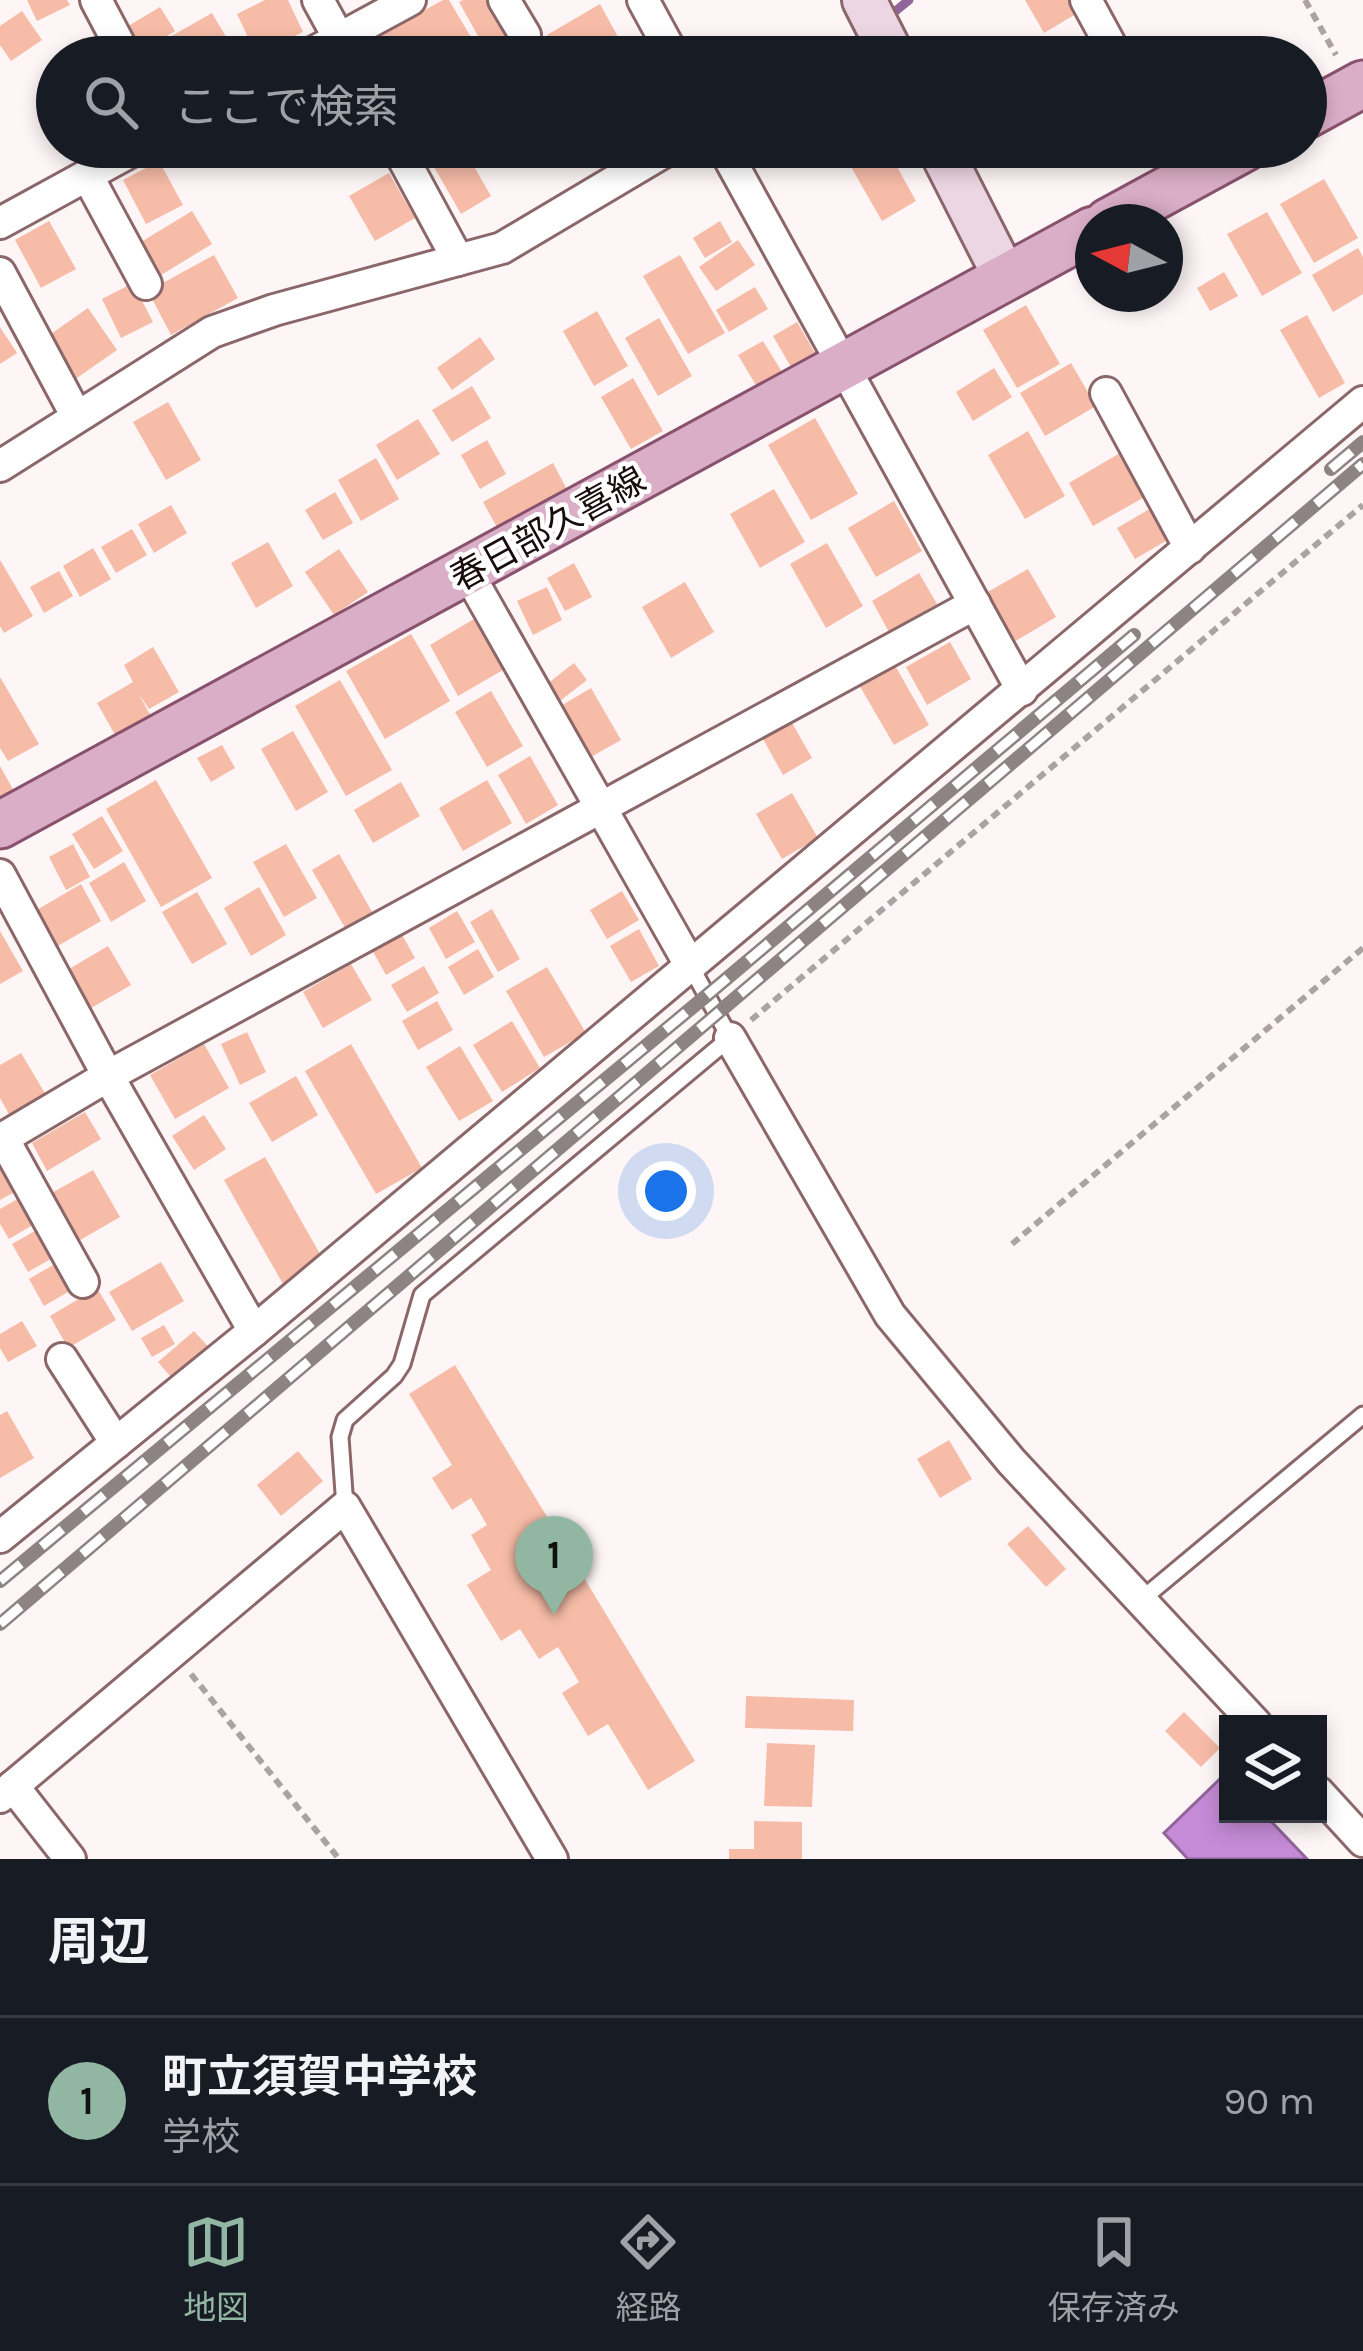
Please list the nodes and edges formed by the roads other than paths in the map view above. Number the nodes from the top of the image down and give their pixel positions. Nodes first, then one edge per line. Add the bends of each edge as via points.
1 (96, 0) edge
2 (318, 0) edge
3 (410, 0) edge
4 (504, 0) edge
5 (643, 0) edge
6 (864, 0) edge
7 (1086, 0) edge
8 (526, 35) dead end
9 (115, 36) edge
10 (338, 36) edge
11 (360, 36) edge
12 (663, 36) edge
13 (882, 36) edge
14 (1106, 36) edge
15 (1363, 85) edge
16 (1327, 104) edge
17 (100, 168) edge
18 (409, 168) edge
19 (637, 168) edge
20 (735, 168) edge
21 (950, 168) edge
22 (1171, 168) edge
23 (87, 175) junction
24 (1129, 204) edge
25 (0, 223) edge
26 (1075, 240) edge
27 (458, 260) junction
28 (0, 273) edge
29 (1005, 278) junction
30 (146, 284) dead end
31 (844, 367) junction
32 (1106, 393) dead end
33 (1363, 403) edge
34 (77, 417) junction
35 (0, 466) edge
36 (1190, 548) junction
37 (468, 573) junction
38 (975, 604) junction
39 (1022, 690) junction
40 (599, 808) junction
41 (0, 824) edge
42 (0, 875) edge
43 (690, 965) junction
44 (730, 1038) junction
45 (108, 1076) junction
46 (1, 1139) edge
47 (83, 1282) dead end
48 (254, 1331) junction
49 (62, 1359) dead end
50 (1363, 1415) edge
51 (116, 1443) junction
52 (345, 1507) junction
53 (0, 1538) edge
54 (1142, 1600) junction
55 (1248, 1715) edge
56 (6, 1792) edge
57 (1327, 1802) edge
58 (1363, 1841) edge
59 (70, 1859) edge
60 (552, 1859) edge

1 - 9 street
2 - 10 street
3 - 11 street
4 - 8 street
5 - 12 street
6 - 13 street
7 - 14 street
15 - 16 main road
17 - 23 street
18 - 27 street
19 - 27 street via 502,248
20 - 31 street
21 - 29 street
22 - 24 main road
23 - 25 street
23 - 30 street
26 - 29 main road, 春日部久喜線
27 - 34 street via 212,332
28 - 34 street
29 - 31 main road, 春日部久喜線
31 - 37 main road, 春日部久喜線
31 - 38 street
32 - 36 street
33 - 36 street
34 - 35 street
36 - 39 street
37 - 40 street
37 - 41 main road, 春日部久喜線
38 - 39 street
38 - 40 street
39 - 43 street
40 - 43 street
40 - 45 street
42 - 45 street
43 - 44 lane
43 - 48 street
44 - 52 lane via 422,1295 402,1364 345,1420
44 - 54 street via 890,1315 1011,1461
45 - 46 street
45 - 48 street
46 - 47 street
48 - 51 street
49 - 51 street
50 - 54 lane
51 - 53 street
52 - 56 street
52 - 60 street
54 - 55 street
56 - 59 street
57 - 58 street

